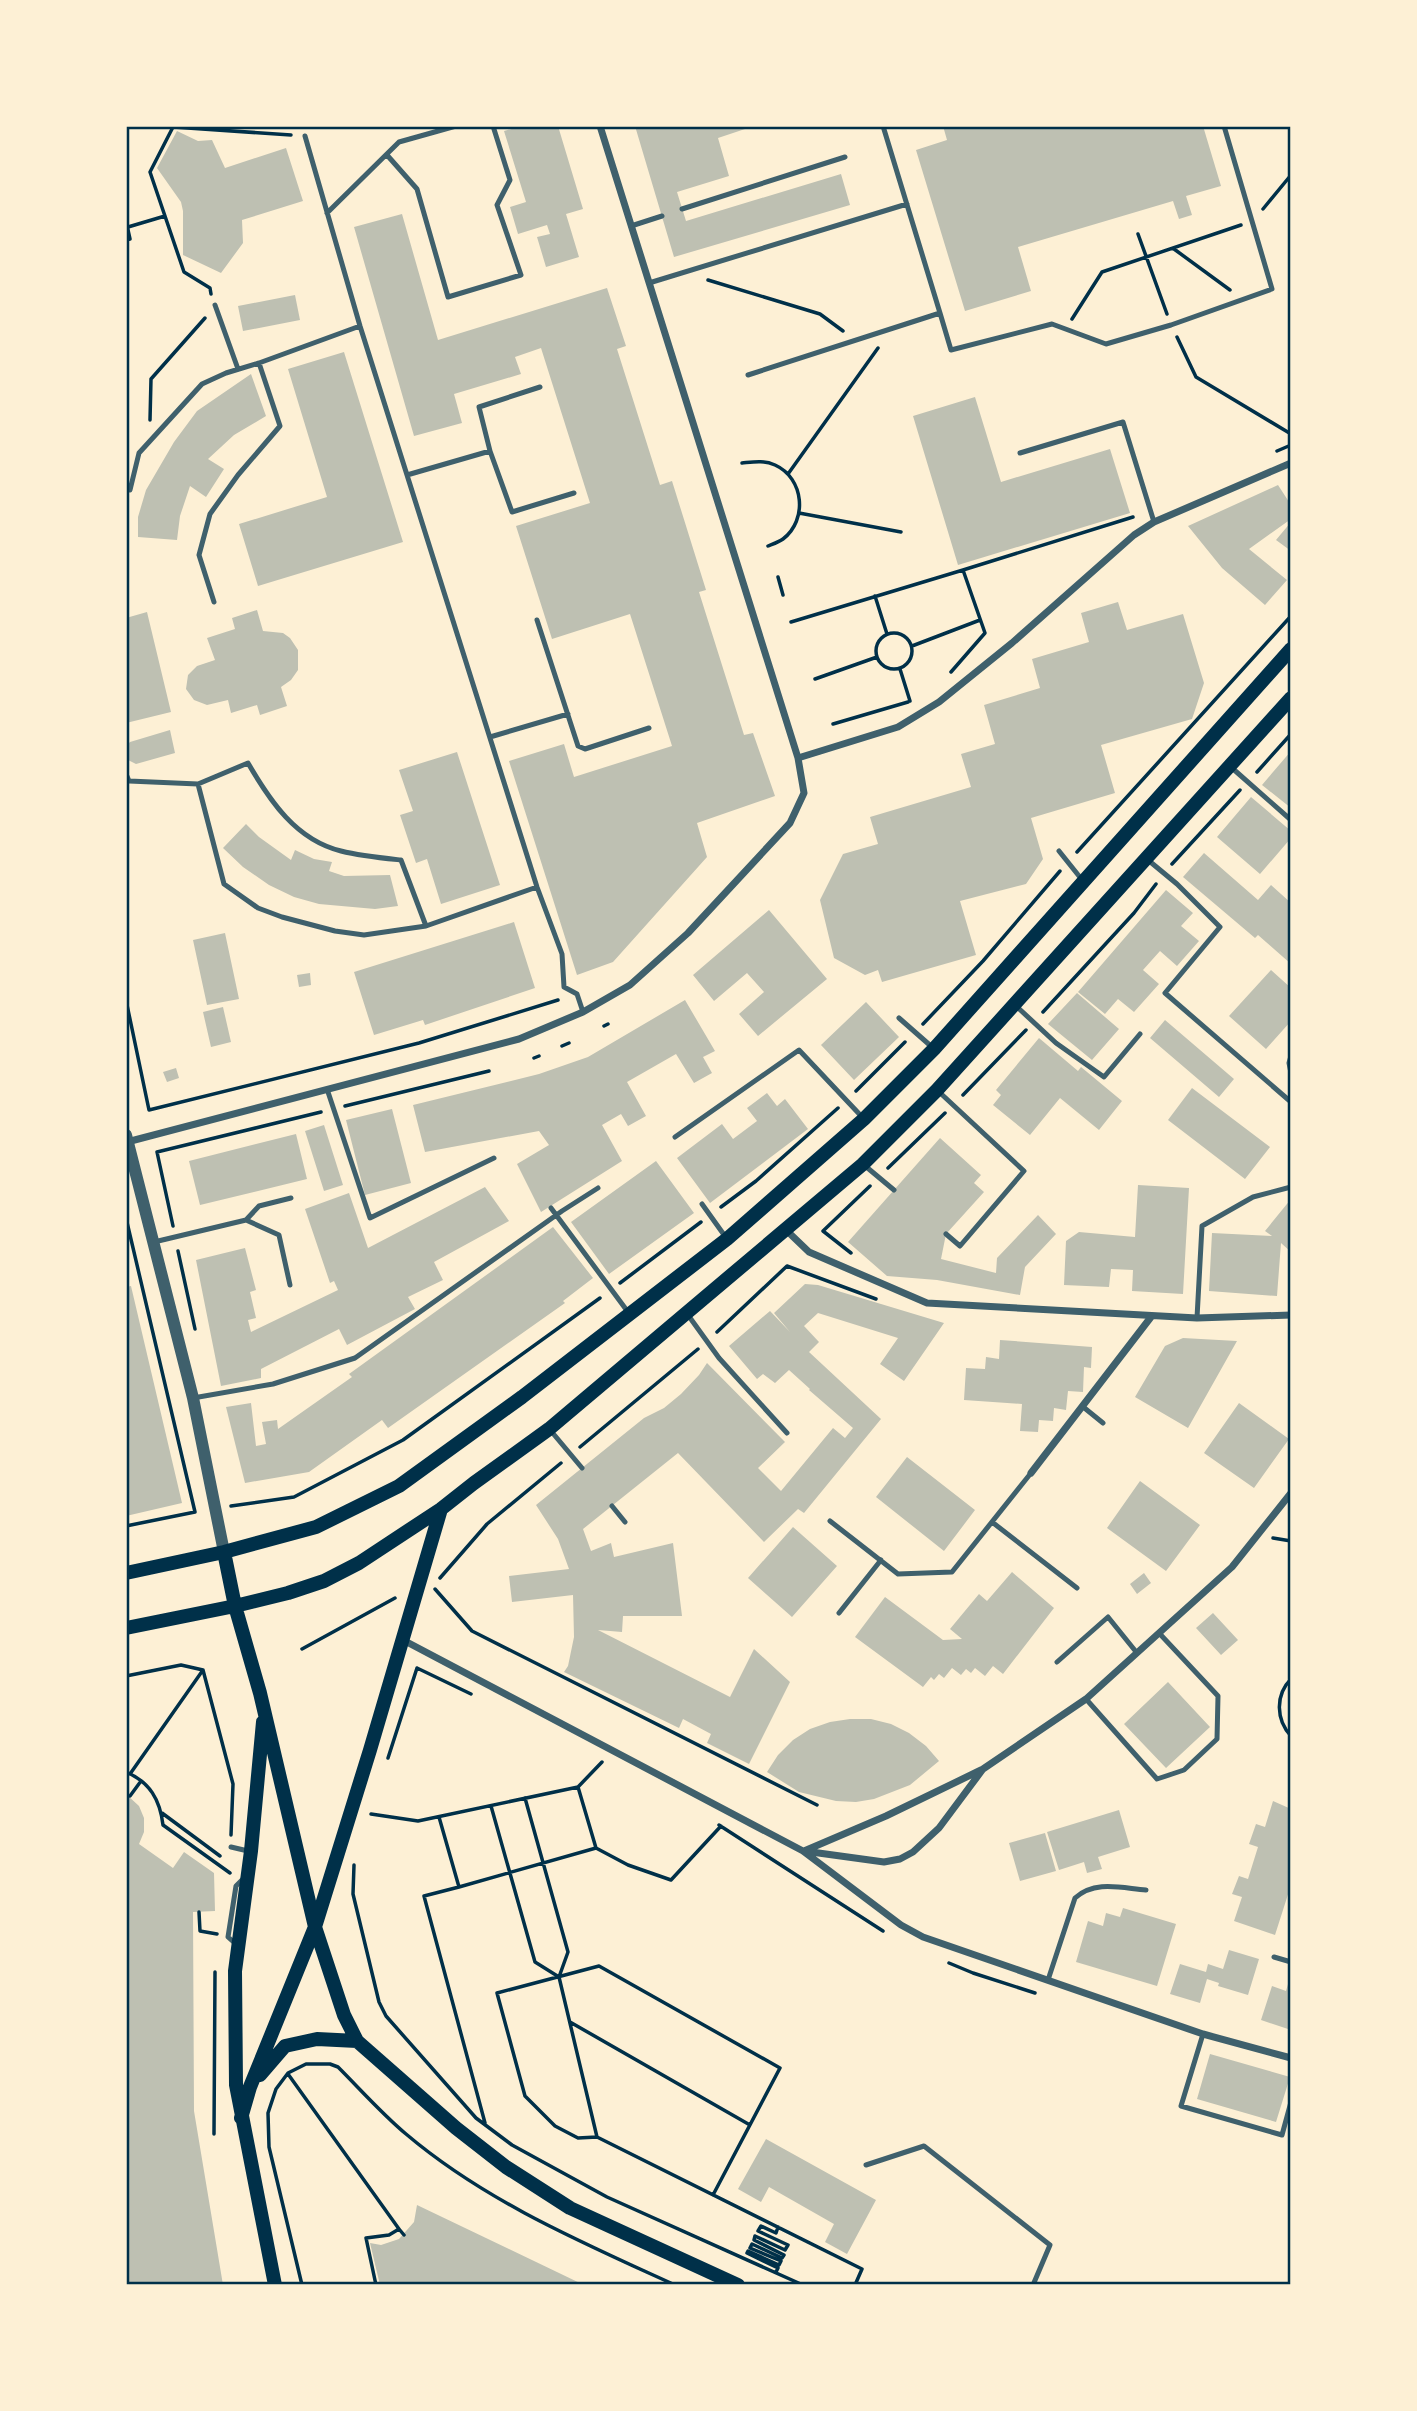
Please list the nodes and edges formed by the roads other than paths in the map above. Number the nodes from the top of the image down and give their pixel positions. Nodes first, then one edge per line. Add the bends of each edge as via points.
1 (456, 126) edge
2 (493, 126) edge
3 (600, 126) edge
4 (883, 126) edge
5 (1224, 126) edge
6 (305, 136) road end
7 (387, 155) junction
8 (845, 157) dead end
9 (906, 204) junction
10 (682, 209) dead end
11 (327, 213) junction
12 (662, 216) dead end
13 (631, 226) junction
14 (649, 283) junction
15 (215, 305) road end
16 (940, 313) junction
17 (360, 326) junction
18 (259, 363) junction
19 (238, 369) junction
20 (748, 375) dead end
21 (540, 387) dead end
22 (490, 451) junction
23 (1020, 453) dead end
24 (1291, 463) edge
25 (407, 475) junction
26 (130, 490) dead end
27 (575, 493) dead end
28 (1154, 522) junction
29 (214, 602) dead end
30 (537, 620) dead end
31 (1291, 649) edge
32 (1291, 698) edge
33 (568, 714) junction
34 (649, 728) dead end
35 (490, 737) junction
36 (797, 758) junction
37 (1229, 766) junction
38 (126, 774) edge
39 (198, 784) junction
40 (1291, 820) edge
41 (1059, 851) dead end
42 (1145, 858) junction
43 (1083, 881) junction
44 (537, 887) junction
45 (426, 926) junction
46 (1015, 1005) junction
47 (583, 1012) junction
48 (899, 1018) dead end
49 (1140, 1034) dead end
50 (934, 1049) junction
51 (1291, 1056) edge
52 (1291, 1073) edge
53 (327, 1089) junction
54 (937, 1090) junction
55 (1291, 1102) edge
56 (864, 1119) junction
57 (676, 1137) dead end
58 (126, 1140) edge
59 (494, 1158) dead end
60 (863, 1164) junction
61 (1291, 1187) edge
62 (598, 1188) dead end
63 (894, 1190) dead end
64 (291, 1198) dead end
65 (702, 1204) dead end
66 (551, 1208) dead end
67 (557, 1215) junction
68 (246, 1220) junction
69 (785, 1229) junction
70 (946, 1234) dead end
71 (727, 1239) junction
72 (154, 1242) junction
73 (290, 1285) dead end
74 (687, 1313) junction
75 (630, 1315) junction
76 (1291, 1315) edge
77 (1151, 1317) junction
78 (1196, 1318) junction
79 (193, 1398) junction
80 (1082, 1406) junction
81 (1103, 1423) dead end
82 (549, 1429) junction
83 (787, 1433) dead end
84 (582, 1468) dead end
85 (1031, 1473) joint
86 (1291, 1493) edge
87 (612, 1506) dead end
88 (441, 1509) junction
89 (830, 1521) dead end
90 (625, 1522) dead end
91 (992, 1522) junction
92 (224, 1552) junction
93 (881, 1560) junction
94 (126, 1573) edge
95 (1077, 1587) dead end
96 (235, 1606) junction
97 (839, 1613) dead end
98 (126, 1629) edge
99 (1159, 1633) junction
100 (403, 1640) junction
101 (1137, 1653) junction
102 (1057, 1662) dead end
103 (1086, 1699) junction
104 (264, 1711) junction
105 (983, 1769) junction
106 (231, 1847) road end
107 (251, 1851) junction
108 (803, 1851) junction
109 (1146, 1890) dead end
110 (315, 1927) junction
111 (1274, 1957) dead end
112 (1291, 1962) edge
113 (1048, 1980) junction
114 (1203, 2034) junction
115 (358, 2040) junction
116 (1291, 2058) edge
117 (250, 2087) junction
118 (1291, 2102) edge
119 (241, 2118) junction
120 (866, 2165) dead end
121 (275, 2285) edge
122 (738, 2285) edge
123 (1033, 2285) edge

1 - 7 lane via 399,142
2 - 7 lane via 510,180 497,205 521,275 449,297 417,189
3 - 13 street
4 - 9 lane
5 - 16 lane via 1272,289 1106,344 1052,324 951,350
6 - 11 lane
7 - 11 lane
8 - 10 lane
9 - 14 lane
9 - 16 lane
11 - 17 lane
12 - 13 lane
13 - 14 street
14 - 36 street
15 - 19 lane
16 - 20 lane
17 - 18 lane
17 - 25 lane
18 - 19 lane
18 - 29 lane via 280,426 209,514 199,555
19 - 26 lane via 202,384 139,453
21 - 22 lane via 479,407
22 - 25 lane
22 - 27 lane via 512,512
23 - 28 lane via 1123,422
24 - 28 street
25 - 35 lane
28 - 36 street via 939,702 898,727
30 - 33 lane
31 - 43 main road
32 - 37 main road
33 - 34 lane via 583,749
33 - 35 lane
35 - 44 lane
36 - 47 street via 804,793 790,823 688,933 631,985
37 - 40 lane
37 - 42 main road
38 - 39 lane via 129,781
39 - 45 lane via 248,763 281,814 317,841 339,851 401,860
39 - 45 lane via 223,884 258,908 305,925 364,935
41 - 43 lane
42 - 46 main road
42 - 55 lane via 1220,927 1165,993
43 - 50 main road
44 - 45 lane
44 - 47 lane via 562,954 564,987 577,994
46 - 49 lane via 1056,1043 1104,1077
46 - 54 main road
47 - 53 street via 519,1039
48 - 50 lane
50 - 56 main road
51 - 52 lane
53 - 58 street
53 - 59 lane via 370,1218
54 - 60 main road
54 - 70 lane via 1024,1171 960,1246
56 - 57 lane via 799,1050
56 - 71 main road
58 - 72 street
60 - 63 lane
60 - 69 main road
61 - 78 lane via 1253,1197 1202,1226
62 - 67 lane
64 - 68 lane via 259,1206
65 - 71 lane
66 - 67 lane
67 - 75 lane
67 - 79 lane via 355,1358 274,1384
68 - 72 lane
68 - 73 lane via 279,1235
69 - 74 main road
69 - 77 street via 809,1252 927,1303
71 - 75 main road
72 - 79 street
74 - 82 main road
74 - 83 lane via 706,1342
75 - 92 main road via 398,1486 316,1527
76 - 78 street
77 - 78 street
77 - 80 street
79 - 92 street
80 - 81 lane
80 - 85 street
82 - 84 lane
82 - 88 main road
85 - 91 lane
86 - 99 street via 1232,1567
87 - 90 lane
88 - 96 main road via 324,1581
88 - 100 main road
89 - 93 lane
91 - 93 lane via 952,1572 898,1574
91 - 95 lane
92 - 94 main road
92 - 96 main road
93 - 97 lane
96 - 98 main road
96 - 104 main road
99 - 101 street
99 - 103 lane via 1218,1696 1217,1739 1184,1770 1157,1779
100 - 108 street
100 - 110 main road
101 - 102 lane via 1108,1617
101 - 103 street
103 - 105 street
104 - 107 main road
104 - 110 main road
105 - 108 street
105 - 108 street via 939,1828 900,1859 866,1861
106 - 107 lane
107 - 119 main road via 235,1971 236,2085
108 - 113 street via 923,1937
109 - 113 lane via 1083,1890 1075,1898
110 - 115 main road via 344,2015
110 - 117 main road
111 - 112 lane
113 - 114 street
114 - 116 street
114 - 118 lane via 1181,2106 1282,2135
115 - 117 main road via 317,2039 285,2046
115 - 122 main road via 506,2167 570,2208
117 - 119 main road
119 - 121 main road
120 - 123 lane via 924,2146 1050,2245

